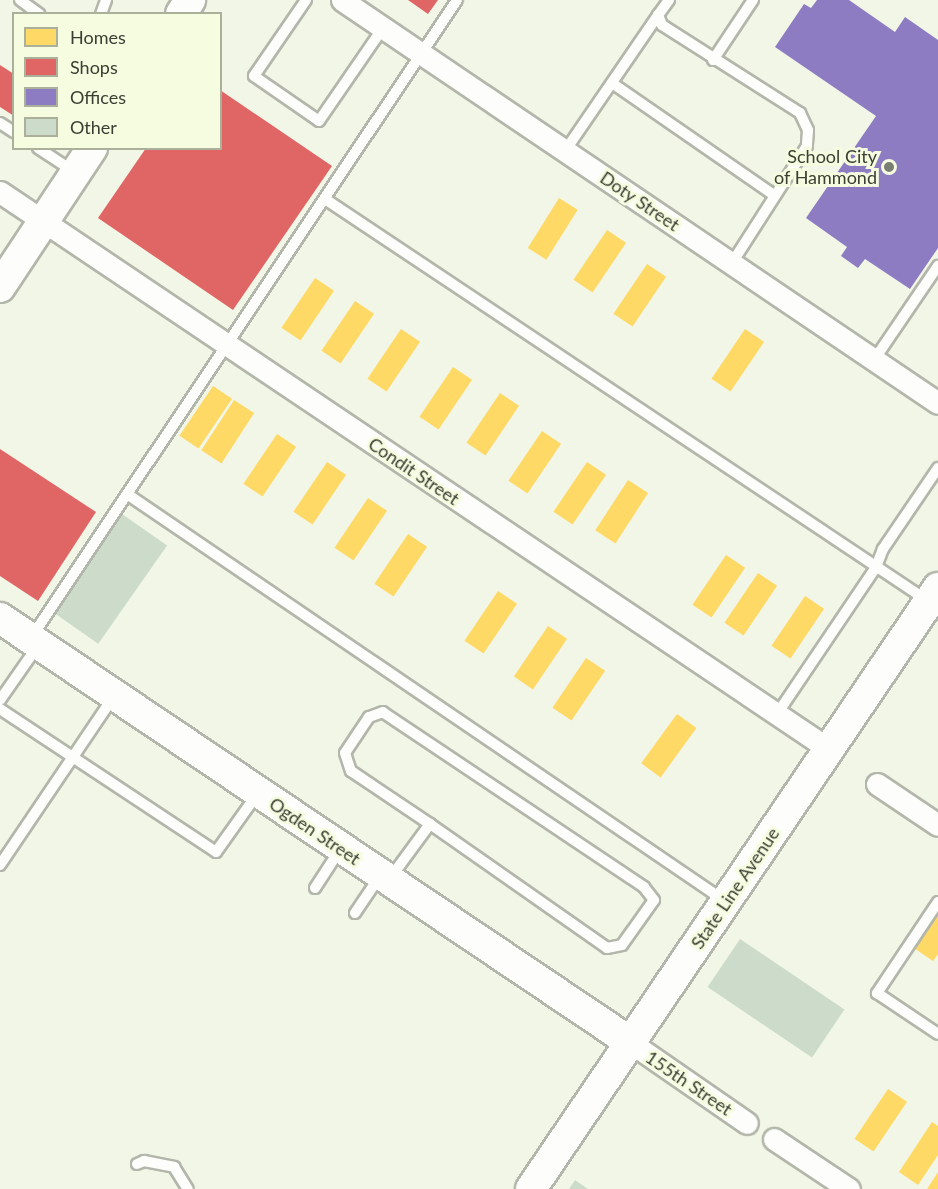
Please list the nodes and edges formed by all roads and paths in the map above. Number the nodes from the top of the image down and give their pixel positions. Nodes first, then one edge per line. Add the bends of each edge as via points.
1 (20, 0) edge
2 (306, 0) edge
3 (342, 0) edge
4 (458, 0) edge
5 (669, 0) edge
6 (753, 0) edge
7 (36, 12) edge
8 (658, 15) junction
9 (383, 28) junction
10 (422, 54) junction
11 (713, 60) junction
12 (612, 82) junction
13 (41, 150) edge
14 (91, 150) edge
15 (565, 151) junction
16 (76, 173) junction
17 (0, 192) edge
18 (776, 196) junction
19 (325, 199) junction
20 (43, 222) junction
21 (732, 264) junction
22 (938, 266) edge
23 (0, 287) edge
24 (226, 346) junction
25 (874, 360) junction
26 (938, 403) edge
27 (938, 468) edge
28 (127, 494) junction
29 (876, 567) junction
30 (933, 595) edge
31 (0, 618) edge
32 (35, 641) junction
33 (114, 695) junction
34 (0, 700) edge
35 (0, 709) edge
36 (777, 714) junction
37 (829, 749) junction
38 (73, 757) junction
39 (877, 784) dead end
40 (258, 793) junction
41 (430, 824) junction
42 (938, 825) edge
43 (341, 848) junction
44 (0, 865) edge
45 (385, 877) junction
46 (315, 888) dead end
47 (726, 901) junction
48 (938, 902) edge
49 (355, 913) dead end
50 (938, 1034) edge
51 (630, 1042) junction
52 (747, 1123) dead end
53 (774, 1138) dead end
54 (137, 1164) dead end
55 (188, 1189) edge
56 (531, 1189) edge
57 (849, 1189) edge

1 - 7 lane
2 - 9 lane via 254,76 320,121
3 - 9 street, Doty Street
4 - 10 lane
5 - 8 lane
6 - 11 lane
8 - 11 lane via 671,33
8 - 12 lane
9 - 10 street, Doty Street
10 - 15 street, Doty Street
10 - 19 lane
11 - 18 lane via 800,113 808,130 807,146
12 - 15 lane
12 - 18 lane
13 - 16 lane
14 - 16 street
15 - 21 street, Doty Street
16 - 20 street
17 - 20 street, Condit Street
18 - 21 lane
19 - 24 lane
19 - 29 lane
20 - 23 street
20 - 24 street, Condit Street
21 - 25 street, Doty Street
22 - 25 lane
24 - 28 lane
24 - 36 street, Condit Street
25 - 26 street, Doty Street
27 - 29 lane via 883,549
28 - 32 lane
28 - 47 lane
29 - 30 lane
29 - 36 lane
30 - 37 street, State Line Avenue
31 - 32 street, Ogden Street
32 - 33 street, Ogden Street
32 - 34 lane
33 - 38 lane
33 - 40 street, Ogden Street
35 - 38 lane
36 - 37 street, Condit Street
37 - 47 street, State Line Avenue
38 - 40 lane via 216,852
38 - 44 lane
39 - 42 street
40 - 43 street, Ogden Street
41 - 41 lane via 607,948 622,945 654,900 644,887 383,712 369,717 345,753 351,771
41 - 45 lane
43 - 45 street, Ogden Street
43 - 46 lane
45 - 49 lane
45 - 51 street, Ogden Street
47 - 51 street, State Line Avenue
48 - 50 lane via 877,993
51 - 52 street, 155th Street
51 - 56 street, State Line Avenue
53 - 57 street
54 - 55 lane via 144,1161 174,1167

